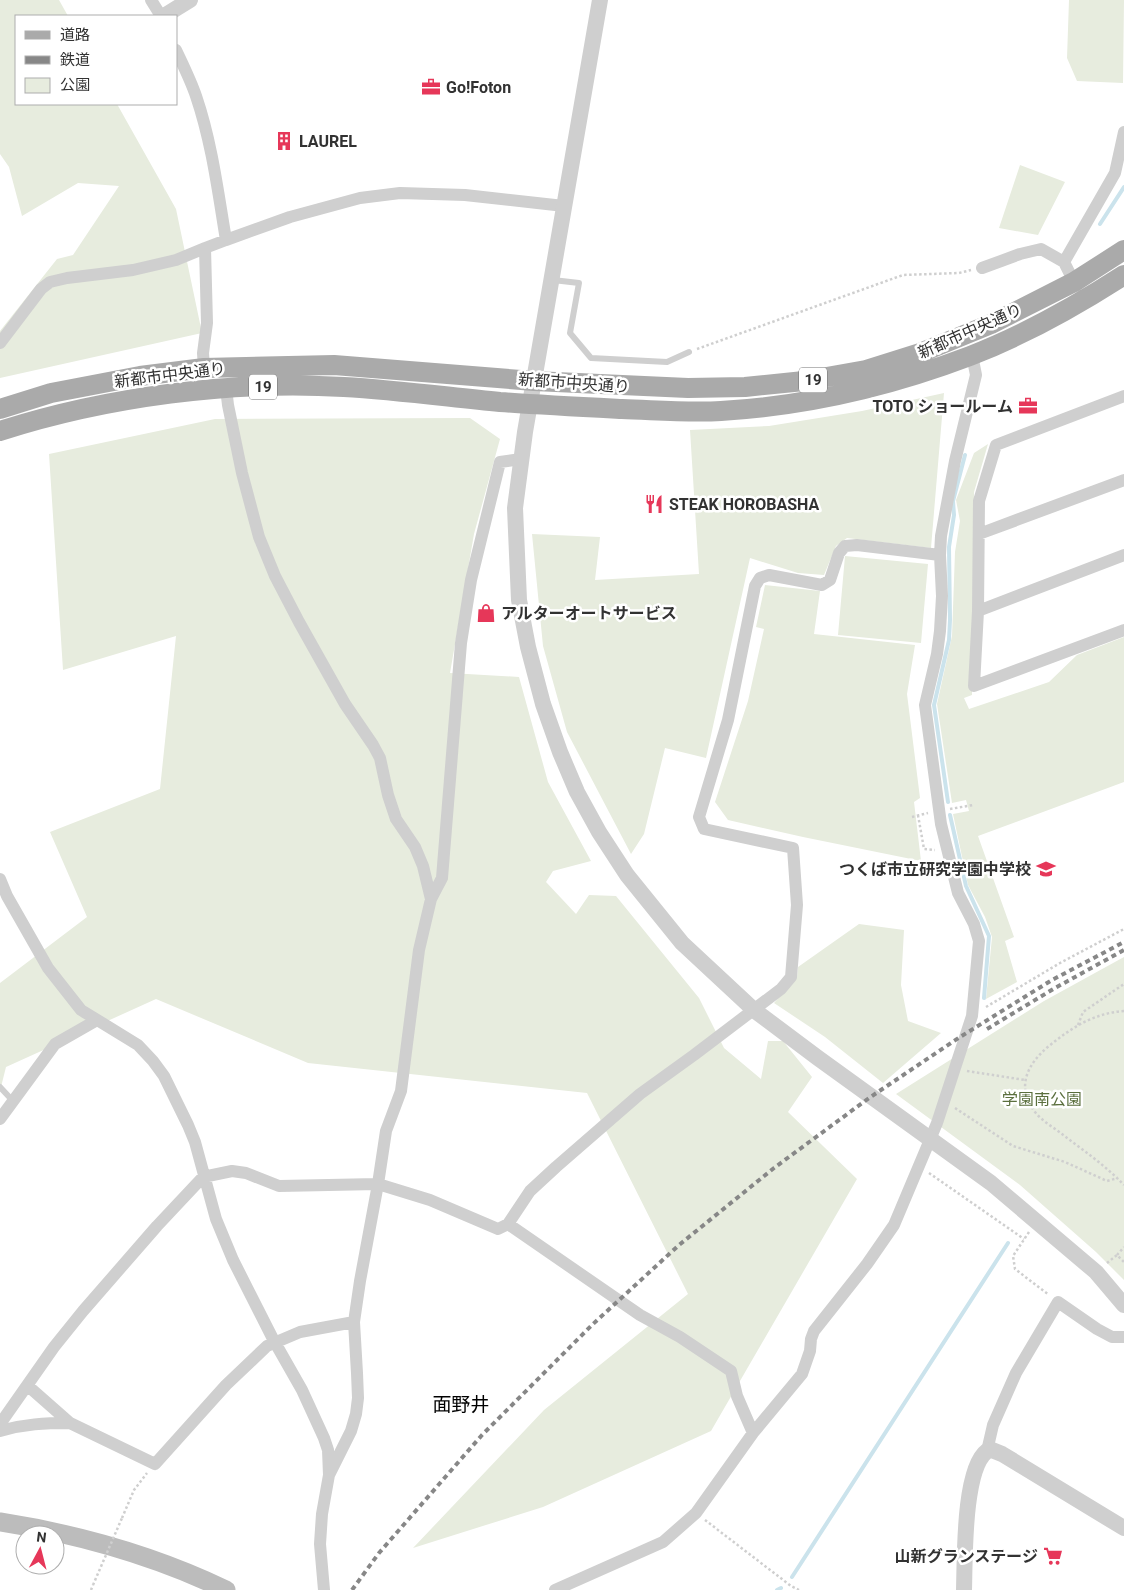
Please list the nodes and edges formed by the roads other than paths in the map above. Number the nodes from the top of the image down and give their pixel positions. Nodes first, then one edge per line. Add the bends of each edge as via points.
1 (151, 0) edge
2 (190, 0) edge
3 (600, 0) edge
4 (162, 15) edge
5 (165, 15) edge
6 (178, 55) edge
7 (1124, 132) edge
8 (564, 206) junction
9 (226, 240) junction
10 (205, 248) junction
11 (1124, 250) edge
12 (1064, 262) junction
13 (982, 268) road end
14 (1124, 275) edge
15 (552, 279) junction
16 (1074, 282) junction
17 (0, 343) edge
18 (689, 352) road end
19 (972, 355) junction
20 (204, 368) junction
21 (534, 381) junction
22 (226, 388) junction
23 (1124, 396) edge
24 (530, 404) junction
25 (0, 409) edge
26 (0, 431) edge
27 (521, 459) junction
28 (1124, 480) edge
29 (979, 534) junction
30 (940, 555) junction
31 (1124, 555) edge
32 (978, 611) junction
33 (1124, 630) edge
34 (0, 879) edge
35 (431, 898) junction
36 (754, 1010) junction
37 (97, 1020) junction
38 (0, 1087) edge
39 (13, 1101) junction
40 (0, 1119) edge
41 (931, 1140) junction
42 (203, 1177) junction
43 (378, 1184) junction
44 (508, 1224) junction
45 (1124, 1305) edge
46 (354, 1322) junction
47 (1124, 1337) edge
48 (274, 1342) junction
49 (28, 1386) junction
50 (0, 1424) edge
51 (70, 1424) junction
52 (0, 1431) edge
53 (753, 1432) junction
54 (987, 1451) junction
55 (329, 1475) junction
56 (0, 1522) edge
57 (1124, 1528) edge
58 (324, 1584) edge
59 (226, 1590) edge
60 (312, 1590) edge
61 (556, 1590) edge
62 (964, 1590) edge

1 - 4 street
2 - 5 street
3 - 8 street
6 - 9 street via 196,96 208,136
7 - 12 street via 1115,173
8 - 9 street via 465,195 400,193 360,198 290,217
8 - 15 street
9 - 10 street
10 - 17 street via 176,260 133,270 50,282 36,295
10 - 20 street via 207,323
11 - 16 main road, 新都市中央通り / 19
12 - 13 street via 1041,249
12 - 16 street
14 - 19 main road, 新都市中央通り / 19 via 1072,306
15 - 18 lane via 578,283 570,334 591,358 667,362
15 - 21 street
16 - 21 main road, 新都市中央通り / 19 via 991,324 920,353 858,372 745,387 629,387
19 - 24 main road, 新都市中央通り / 19 via 866,388 810,400 721,411
19 - 30 street via 976,375 955,461
20 - 21 main road, 新都市中央通り / 19 via 334,366
20 - 25 main road, 新都市中央通り / 19 via 51,393
21 - 24 street
22 - 24 main road, 新都市中央通り / 19 via 342,387
22 - 26 main road, 新都市中央通り / 19 via 89,408
22 - 35 street via 242,473 262,545 299,622 380,758 396,819 416,847
23 - 29 street via 996,445 978,501
24 - 27 street
27 - 35 street via 500,462 471,580 461,643 442,878
27 - 36 street via 515,508 519,600 530,656 560,752 577,792 626,875 682,943
28 - 29 street
29 - 32 street
30 - 36 street via 845,546 830,580 822,584 768,575 760,578 755,586 728,720 699,817 704,829 793,848 797,905 791,977
30 - 41 street via 940,631 925,705 942,824 958,893 979,941 972,1016
31 - 32 street
32 - 33 street via 974,686
34 - 37 street via 48,968 81,1010
35 - 43 street via 419,950 401,1090 386,1131
36 - 41 street
36 - 44 street via 640,1094 563,1160 530,1192
37 - 39 street via 55,1044
37 - 42 street via 138,1045 164,1076 195,1142
38 - 39 lane
39 - 40 street
41 - 45 street via 991,1183 1096,1272
41 - 53 street via 894,1225 814,1331 802,1374
42 - 43 street via 232,1171 280,1186
42 - 48 street via 233,1260
42 - 49 street via 83,1311
43 - 44 street via 430,1200 498,1229
43 - 46 street
44 - 53 street via 640,1315 731,1371 737,1396
46 - 48 street via 300,1332
46 - 55 street via 356,1414
47 - 54 street via 1104,1333 1058,1302 1016,1373 993,1425
48 - 51 street via 226,1385 154,1464
48 - 55 street via 302,1390 324,1438
49 - 50 street
49 - 51 street
51 - 52 street via 20,1425
53 - 61 street via 696,1513 663,1542
54 - 57 street via 1002,1454
54 - 62 street via 979,1459 969,1504
55 - 58 street via 320,1544
56 - 59 main road via 88,1540 135,1554
58 - 60 street

